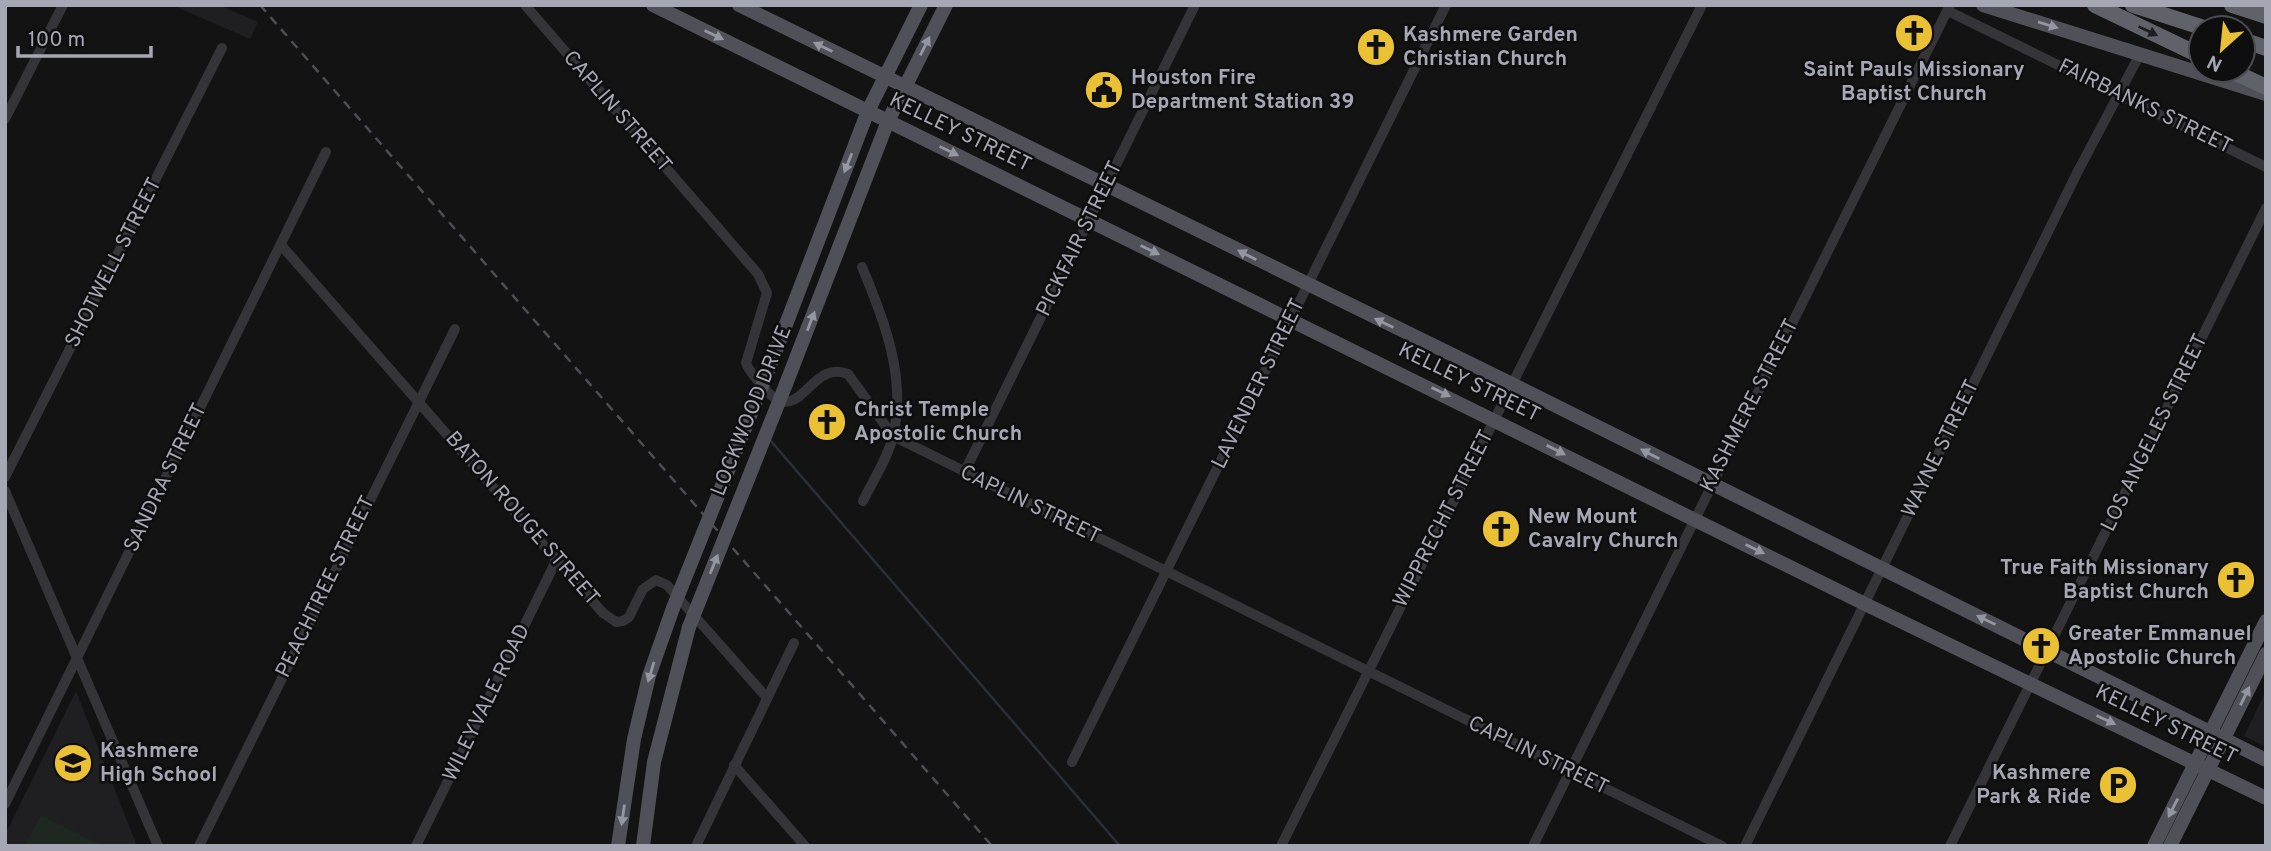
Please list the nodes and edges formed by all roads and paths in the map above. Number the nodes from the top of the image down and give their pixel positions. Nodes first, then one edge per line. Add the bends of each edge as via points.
1 (63, 5) edge
2 (524, 5) edge
3 (653, 5) edge
4 (739, 5) edge
5 (921, 5) edge
6 (946, 5) edge
7 (1195, 5) edge
8 (1446, 5) edge
9 (1702, 5) edge
10 (1983, 5) edge
11 (2095, 5) edge
12 (2133, 5) edge
13 (2232, 5) edge
14 (1949, 8) edge
15 (2266, 16) edge
16 (2187, 22) edge
17 (222, 48) dead end
18 (2187, 49) edge
19 (2140, 54) junction
20 (885, 77) junction
21 (905, 87) junction
22 (2117, 93) junction
23 (2266, 94) edge
24 (868, 111) junction
25 (5, 119) edge
26 (888, 121) junction
27 (326, 152) dead end
28 (2266, 167) edge
29 (1106, 185) junction
30 (2266, 208) edge
31 (1089, 220) junction
32 (281, 245) junction
33 (862, 267) dead end
34 (1308, 286) junction
35 (1292, 319) junction
36 (455, 330) dead end
37 (1512, 384) junction
38 (418, 400) junction
39 (1495, 419) junction
40 (893, 436) junction
41 (964, 473) junction
42 (5, 477) edge
43 (1712, 485) junction
44 (5, 491) edge
45 (863, 501) dead end
46 (1694, 519) junction
47 (557, 559) junction
48 (1882, 570) junction
49 (1166, 572) junction
50 (1865, 604) junction
51 (2266, 621) edge
52 (794, 643) dead end
53 (2048, 649) junction
54 (2266, 654) edge
55 (77, 657) junction
56 (1368, 671) junction
57 (2030, 684) junction
58 (767, 698) junction
59 (2218, 735) junction
60 (2266, 760) edge
61 (1072, 762) dead end
62 (734, 765) junction
63 (2203, 766) junction
64 (1569, 771) junction
65 (2266, 798) edge
66 (5, 804) edge
67 (158, 846) edge
68 (199, 846) edge
69 (416, 846) edge
70 (618, 846) edge
71 (643, 846) edge
72 (696, 846) edge
73 (805, 846) edge
74 (1281, 846) edge
75 (1533, 846) edge
76 (1722, 846) edge
77 (1745, 846) edge
78 (1950, 846) edge
79 (2154, 846) edge
80 (2170, 846) edge

1 - 25 street
2 - 40 street, CAPLIN STREET via 758,274 767,293 746,355 749,370 781,404 796,399 825,373 848,374
3 -> 24 main road, KELLEY STREET
20 -> 4 main road, KELLEY STREET
5 - 20 main road, LOCKWOOD DRIVE
21 -> 6 main road, LOCKWOOD DRIVE
7 - 29 street, PICKFAIR STREET
8 - 34 street, LAVENDER STREET
9 - 37 street, WIPPRECHT STREET
10 -> 19 main road
11 -> 18 highway
12 - 16 highway
13 - 15 highway
14 - 22 street, FAIRBANKS STREET
14 - 43 street, KASHMERE STREET
17 - 42 street, SHOTWELL STREET
19 - 22 street, WAYNE STREET
19 - 23 main road
20 - 21 main road, KELLEY STREET
20 - 24 main road, LOCKWOOD DRIVE
21 - 26 main road, LOCKWOOD DRIVE
21 - 29 main road, KELLEY STREET
22 - 28 street, FAIRBANKS STREET
22 - 48 street, WAYNE STREET
24 - 26 main road, KELLEY STREET
24 -> 70 main road, LOCKWOOD DRIVE, bridge via 649,677 634,739
26 -> 31 main road, KELLEY STREET
71 -> 26 main road, LOCKWOOD DRIVE, bridge via 654,762 689,627
27 - 32 street, SANDRA STREET
29 - 31 street, PICKFAIR STREET
34 -> 29 main road, KELLEY STREET
30 - 53 street, LOS ANGELES STREET
31 -> 35 main road, KELLEY STREET
31 - 41 street, PICKFAIR STREET
32 - 38 street, BATON ROUGE STREET
32 - 55 street, SANDRA STREET
33 - 40 street via 883,316 892,355
34 - 35 street, LAVENDER STREET
37 -> 34 main road, KELLEY STREET
35 -> 39 main road, KELLEY STREET
35 - 49 street, LAVENDER STREET
36 - 38 street, PEACHTREE STREET
37 - 39 street, WIPPRECHT STREET
43 -> 37 main road, KELLEY STREET
38 - 47 street, BATON ROUGE STREET
38 - 68 street, PEACHTREE STREET
39 -> 46 main road, KELLEY STREET
39 - 56 street, WIPPRECHT STREET
40 - 41 street, CAPLIN STREET
40 - 45 street
41 - 49 street, CAPLIN STREET
43 - 46 street, KASHMERE STREET
43 - 48 main road, KELLEY STREET
44 - 55 street
46 -> 50 main road, KELLEY STREET
46 - 64 street, KASHMERE STREET
47 - 58 street, BATON ROUGE STREET via 616,622 629,617 649,583 656,580 667,585
47 - 69 street, WILEYVALE ROAD
48 - 50 street, WAYNE STREET
53 -> 48 main road, KELLEY STREET
49 - 56 street, CAPLIN STREET
49 - 61 street, LAVENDER STREET
50 - 57 main road, KELLEY STREET
50 - 77 street, WAYNE STREET
51 - 59 main road
52 - 58 street
53 - 57 street, LOS ANGELES STREET
53 - 59 main road, KELLEY STREET
59 -> 54 main road
55 - 66 street, SANDRA STREET
55 - 67 street
56 - 64 street, CAPLIN STREET
56 - 74 street, WIPPRECHT STREET
57 -> 63 main road, KELLEY STREET
57 - 78 street, LOS ANGELES STREET
58 - 62 street
59 - 60 main road, KELLEY STREET
59 - 63 main road
62 - 72 street
62 - 73 street
63 - 65 main road, KELLEY STREET
63 -> 79 main road
63 - 80 main road
64 - 75 street, KASHMERE STREET
64 - 76 street, CAPLIN STREET

